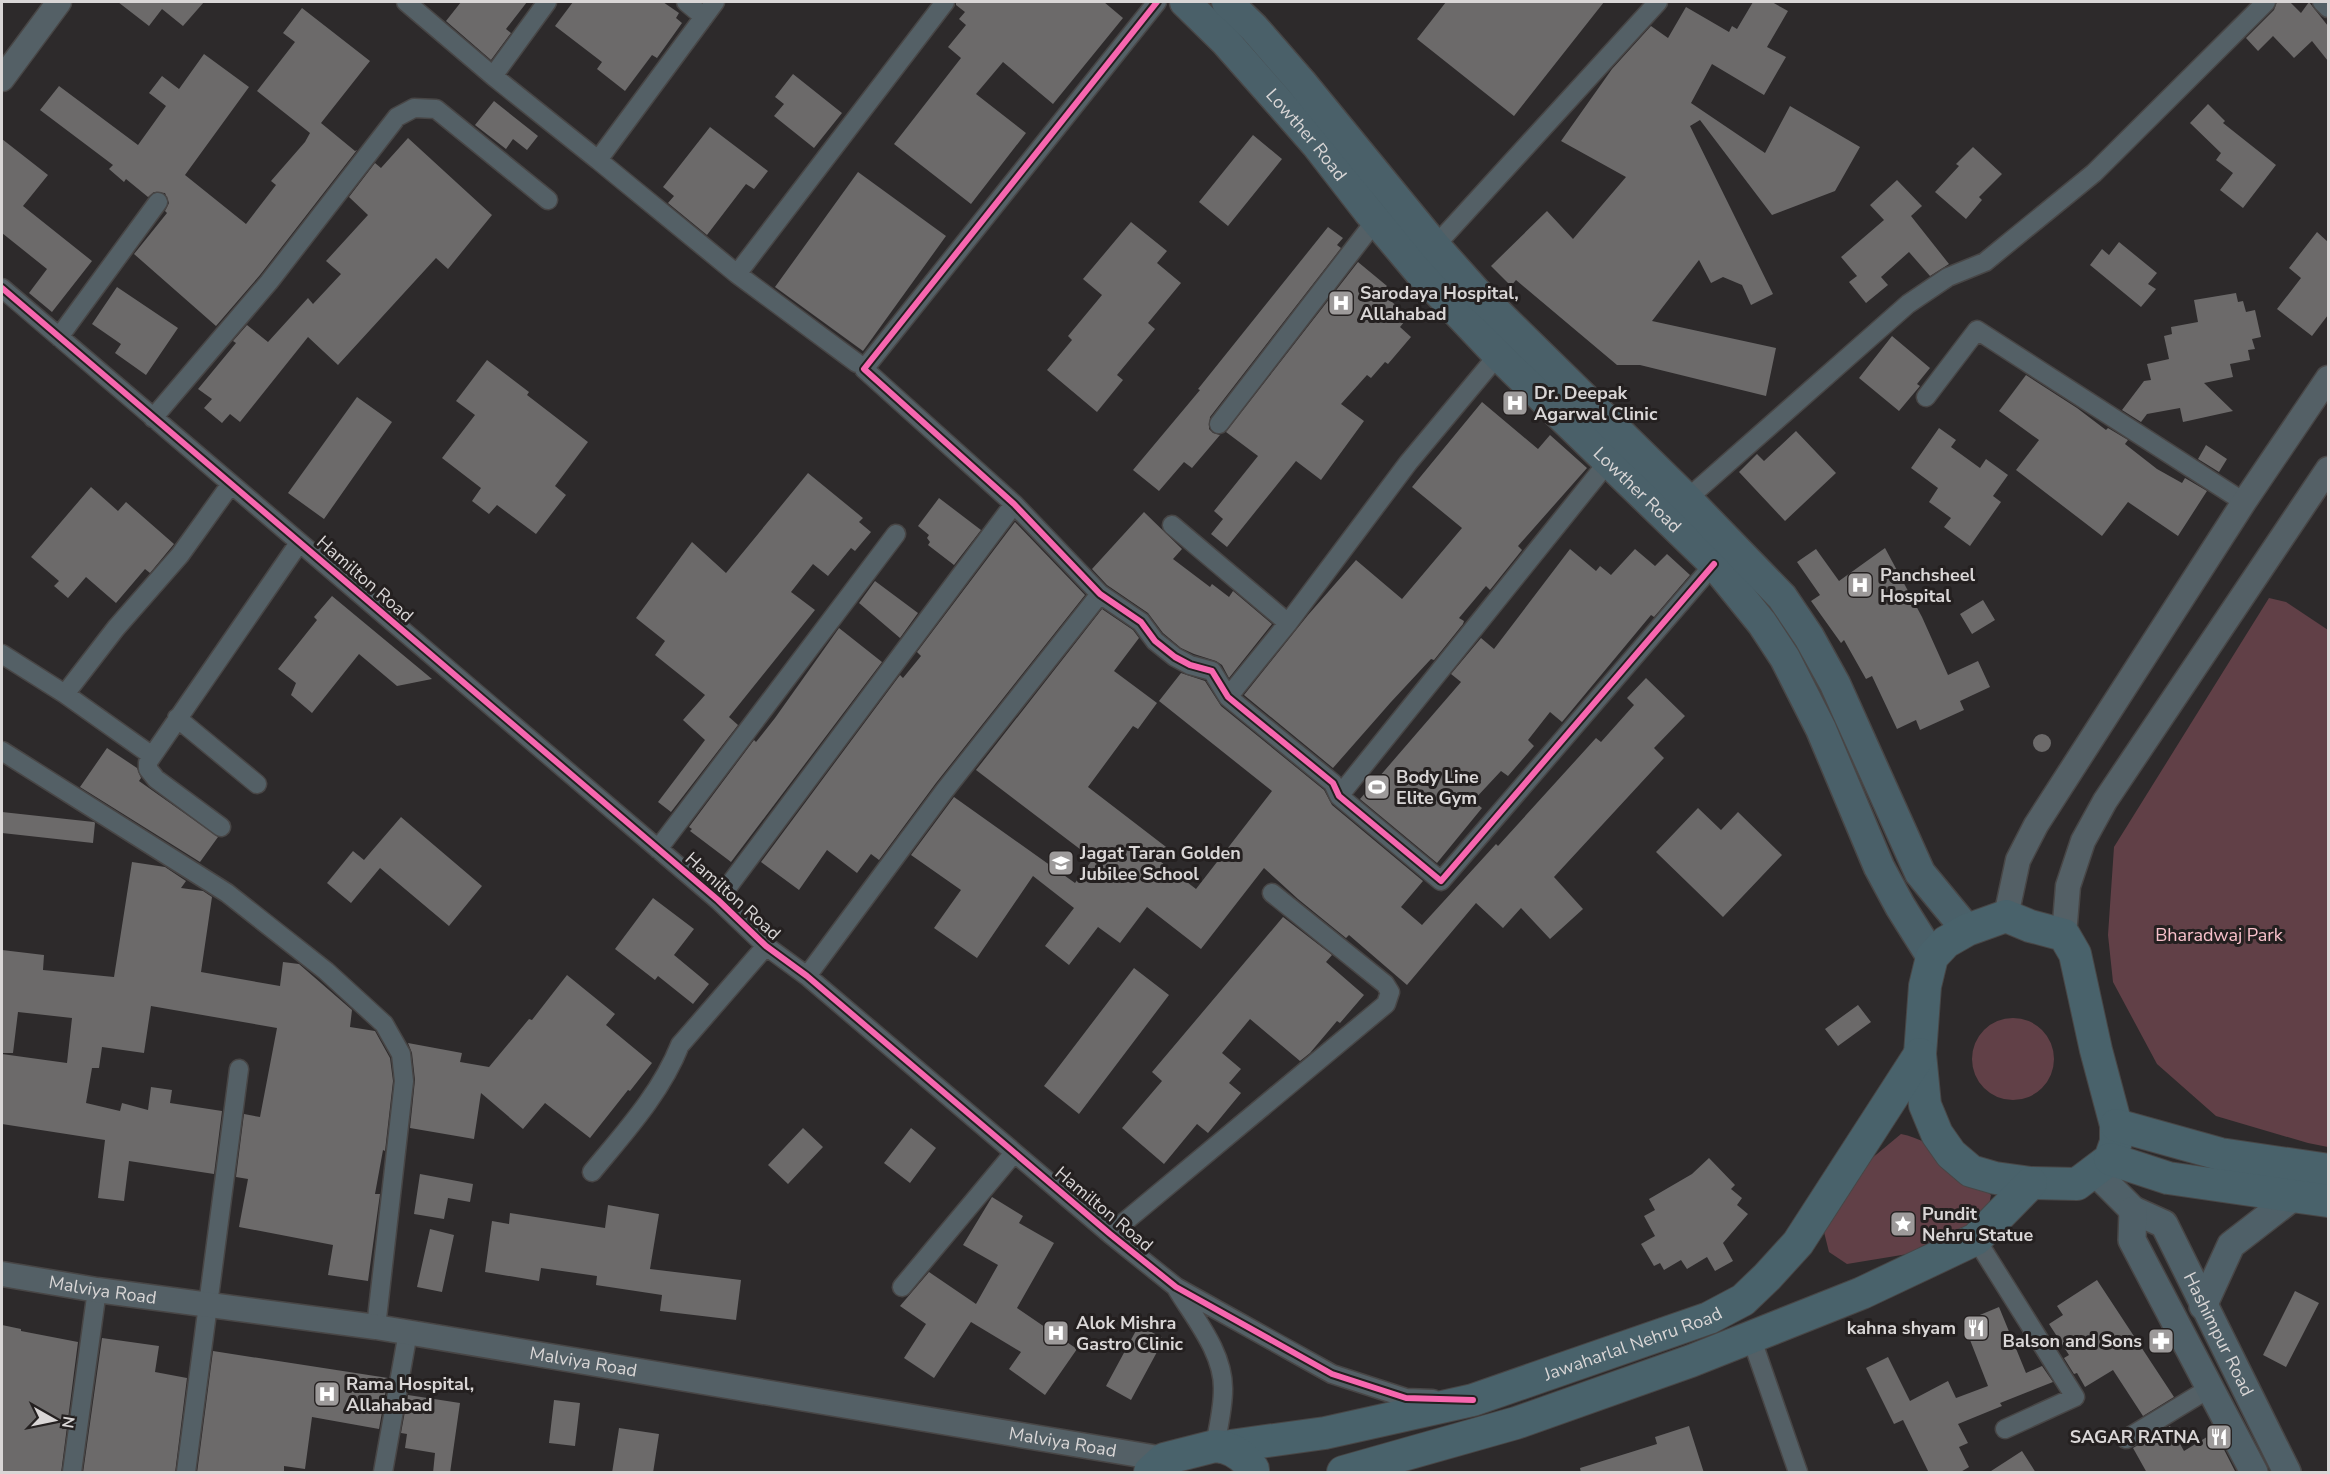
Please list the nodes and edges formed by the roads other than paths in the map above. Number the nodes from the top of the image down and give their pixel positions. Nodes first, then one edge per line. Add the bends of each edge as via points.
1 (59, 2) edge
2 (406, 2) edge
3 (547, 2) edge
4 (686, 2) edge
5 (715, 2) edge
6 (945, 2) edge
7 (1156, 2) edge
8 (1185, 2) edge
9 (1227, 2) edge
10 (1658, 2) edge
11 (2266, 2) edge
12 (2322, 2) edge
13 (2328, 8) edge
14 (704, 17) junction
15 (494, 76) junction
16 (2, 79) edge
17 (598, 160) junction
18 (548, 200) dead end
19 (158, 202) dead end
20 (1376, 220) junction
21 (1435, 246) junction
22 (737, 274) junction
23 (2, 288) edge
24 (59, 337) junction
25 (1498, 355) junction
26 (857, 363) dead end
27 (2328, 378) edge
28 (1926, 396) dead end
29 (153, 418) junction
30 (1218, 424) dead end
31 (1608, 462) junction
32 (2328, 469) edge
33 (231, 484) junction
34 (1687, 499) junction
35 (2244, 502) junction
36 (1014, 504) junction
37 (1172, 525) dead end
38 (896, 534) dead end
39 (299, 543) junction
40 (1714, 564) junction
41 (1100, 594) junction
42 (1288, 623) junction
43 (2, 654) edge
44 (65, 694) junction
45 (1228, 697) junction
46 (177, 718) junction
47 (2, 751) edge
48 (152, 755) junction
49 (257, 784) dead end
50 (1339, 796) junction
51 (221, 827) dead end
52 (658, 849) junction
53 (1272, 893) dead end
54 (718, 900) junction
55 (2006, 916) junction
56 (1967, 930) junction
57 (2064, 935) junction
58 (766, 946) junction
59 (1932, 957) junction
60 (807, 976) junction
61 (1920, 1054) junction
62 (239, 1069) dead end
63 (2116, 1125) junction
64 (1014, 1153) junction
65 (2102, 1165) junction
66 (2328, 1170) edge
67 (592, 1172) dead end
68 (2031, 1183) junction
69 (2293, 1197) junction
70 (2328, 1201) edge
71 (2133, 1210) junction
72 (1110, 1234) junction
73 (1976, 1239) junction
74 (2, 1274) edge
75 (902, 1287) dead end
76 (1176, 1287) junction
77 (97, 1290) junction
78 (209, 1305) junction
79 (2203, 1306) junction
80 (376, 1326) junction
81 (408, 1332) junction
82 (1751, 1337) junction
83 (2210, 1388) junction
84 (1473, 1400) junction
85 (2005, 1429) dead end
86 (2126, 1439) dead end
87 (1219, 1447) junction
88 (1157, 1466) edge
89 (72, 1473) edge
90 (186, 1473) edge
91 (383, 1473) edge
92 (1253, 1473) edge
93 (1342, 1473) edge
94 (1798, 1473) edge
95 (2254, 1473) edge
96 (2287, 1473) edge

1 - 16 street
2 - 15 street
3 - 15 street
4 - 14 street
5 - 14 street
6 - 22 street
7 - 36 street via 864,369
8 - 20 main road, Lowther Road via 1278,99
9 - 21 main road, Lowther Road via 1301,82
10 - 21 street
11 - 34 street via 2094,173 1985,262 1948,277 1908,304
12 - 13 street
14 - 17 street
15 - 17 street
17 - 22 street
18 - 29 street via 436,109 414,108 397,117 269,282
19 - 24 street
20 - 25 main road, Lowther Road
20 - 30 street
21 - 34 main road, Lowther Road via 1476,292
22 - 26 street
23 - 24 street, Hamilton Road
24 - 29 street, Hamilton Road
25 - 31 main road, Lowther Road
25 - 42 street via 1408,463
27 - 35 street
28 - 35 street via 1977,330
29 - 33 street, Hamilton Road
31 - 40 main road, Lowther Road
31 - 50 street
32 - 57 street via 2083,841 2068,886
33 - 39 street, Hamilton Road
33 - 44 street via 180,555
34 - 56 main road, Lowther Road via 1782,597 1809,638 1920,873
35 - 55 street via 2036,825 2018,860
36 - 41 street
36 - 54 street
37 - 42 street
38 - 52 street
39 - 46 street
39 - 52 street, Hamilton Road
40 - 50 street via 1441,881
40 - 59 main road, Lowther Road via 1785,658 1821,729 1879,867
41 - 45 street via 1141,622 1175,657 1212,671
41 - 60 street via 945,790
42 - 45 street
43 - 44 street
44 - 48 street
45 - 50 street via 1333,783
46 - 48 street
46 - 49 street
47 - 80 street via 227,893 326,971 384,1024 401,1054 404,1081
48 - 51 street via 148,762 150,772
52 - 54 street, Hamilton Road
53 - 72 street via 1385,984 1390,992 1386,1004
54 - 58 street, Hamilton Road
55 - 56 highway
55 - 57 highway
56 - 59 highway via 1946,942
57 - 63 highway via 2075,954
58 - 60 street, Hamilton Road
58 - 67 street via 680,1045 647,1104
59 - 61 highway via 1925,986
60 - 64 street, Hamilton Road
61 - 68 highway via 1925,1106 1937,1134 1952,1154 1971,1171
61 - 84 highway, Jawaharlal Nehru Road via 1798,1243 1743,1300 1709,1318
62 - 78 street
63 - 65 highway via 2116,1142
63 - 66 highway via 2220,1154
64 - 72 street, Hamilton Road
64 - 75 street
65 - 68 highway via 2077,1184
65 - 69 highway
65 - 71 main road
68 - 73 highway, Jawaharlal Nehru Road
69 - 70 highway
69 - 79 main road via 2231,1245
71 - 79 main road, Hashimpur Road via 2164,1224
71 - 83 main road via 2132,1240
72 - 76 street, Hamilton Road
73 - 82 highway, Jawaharlal Nehru Road via 1862,1293
73 - 85 street via 2075,1397
74 - 77 street, Malviya Road
76 - 84 street, Hamilton Road via 1332,1374 1406,1398
76 - 87 street via 1214,1351 1222,1374
77 - 78 street, Malviya Road
77 - 89 street
78 - 80 street, Malviya Road
78 - 90 street
79 - 96 main road, Hashimpur Road
80 - 81 street, Malviya Road
81 - 88 street, Malviya Road
81 - 91 street
82 - 93 highway, Jawaharlal Nehru Road via 1516,1423
82 - 94 street
83 - 86 street
83 - 95 main road
84 - 87 highway, Jawaharlal Nehru Road via 1325,1432
87 - 88 highway, Jawaharlal Nehru Road
87 - 92 highway via 1245,1457

